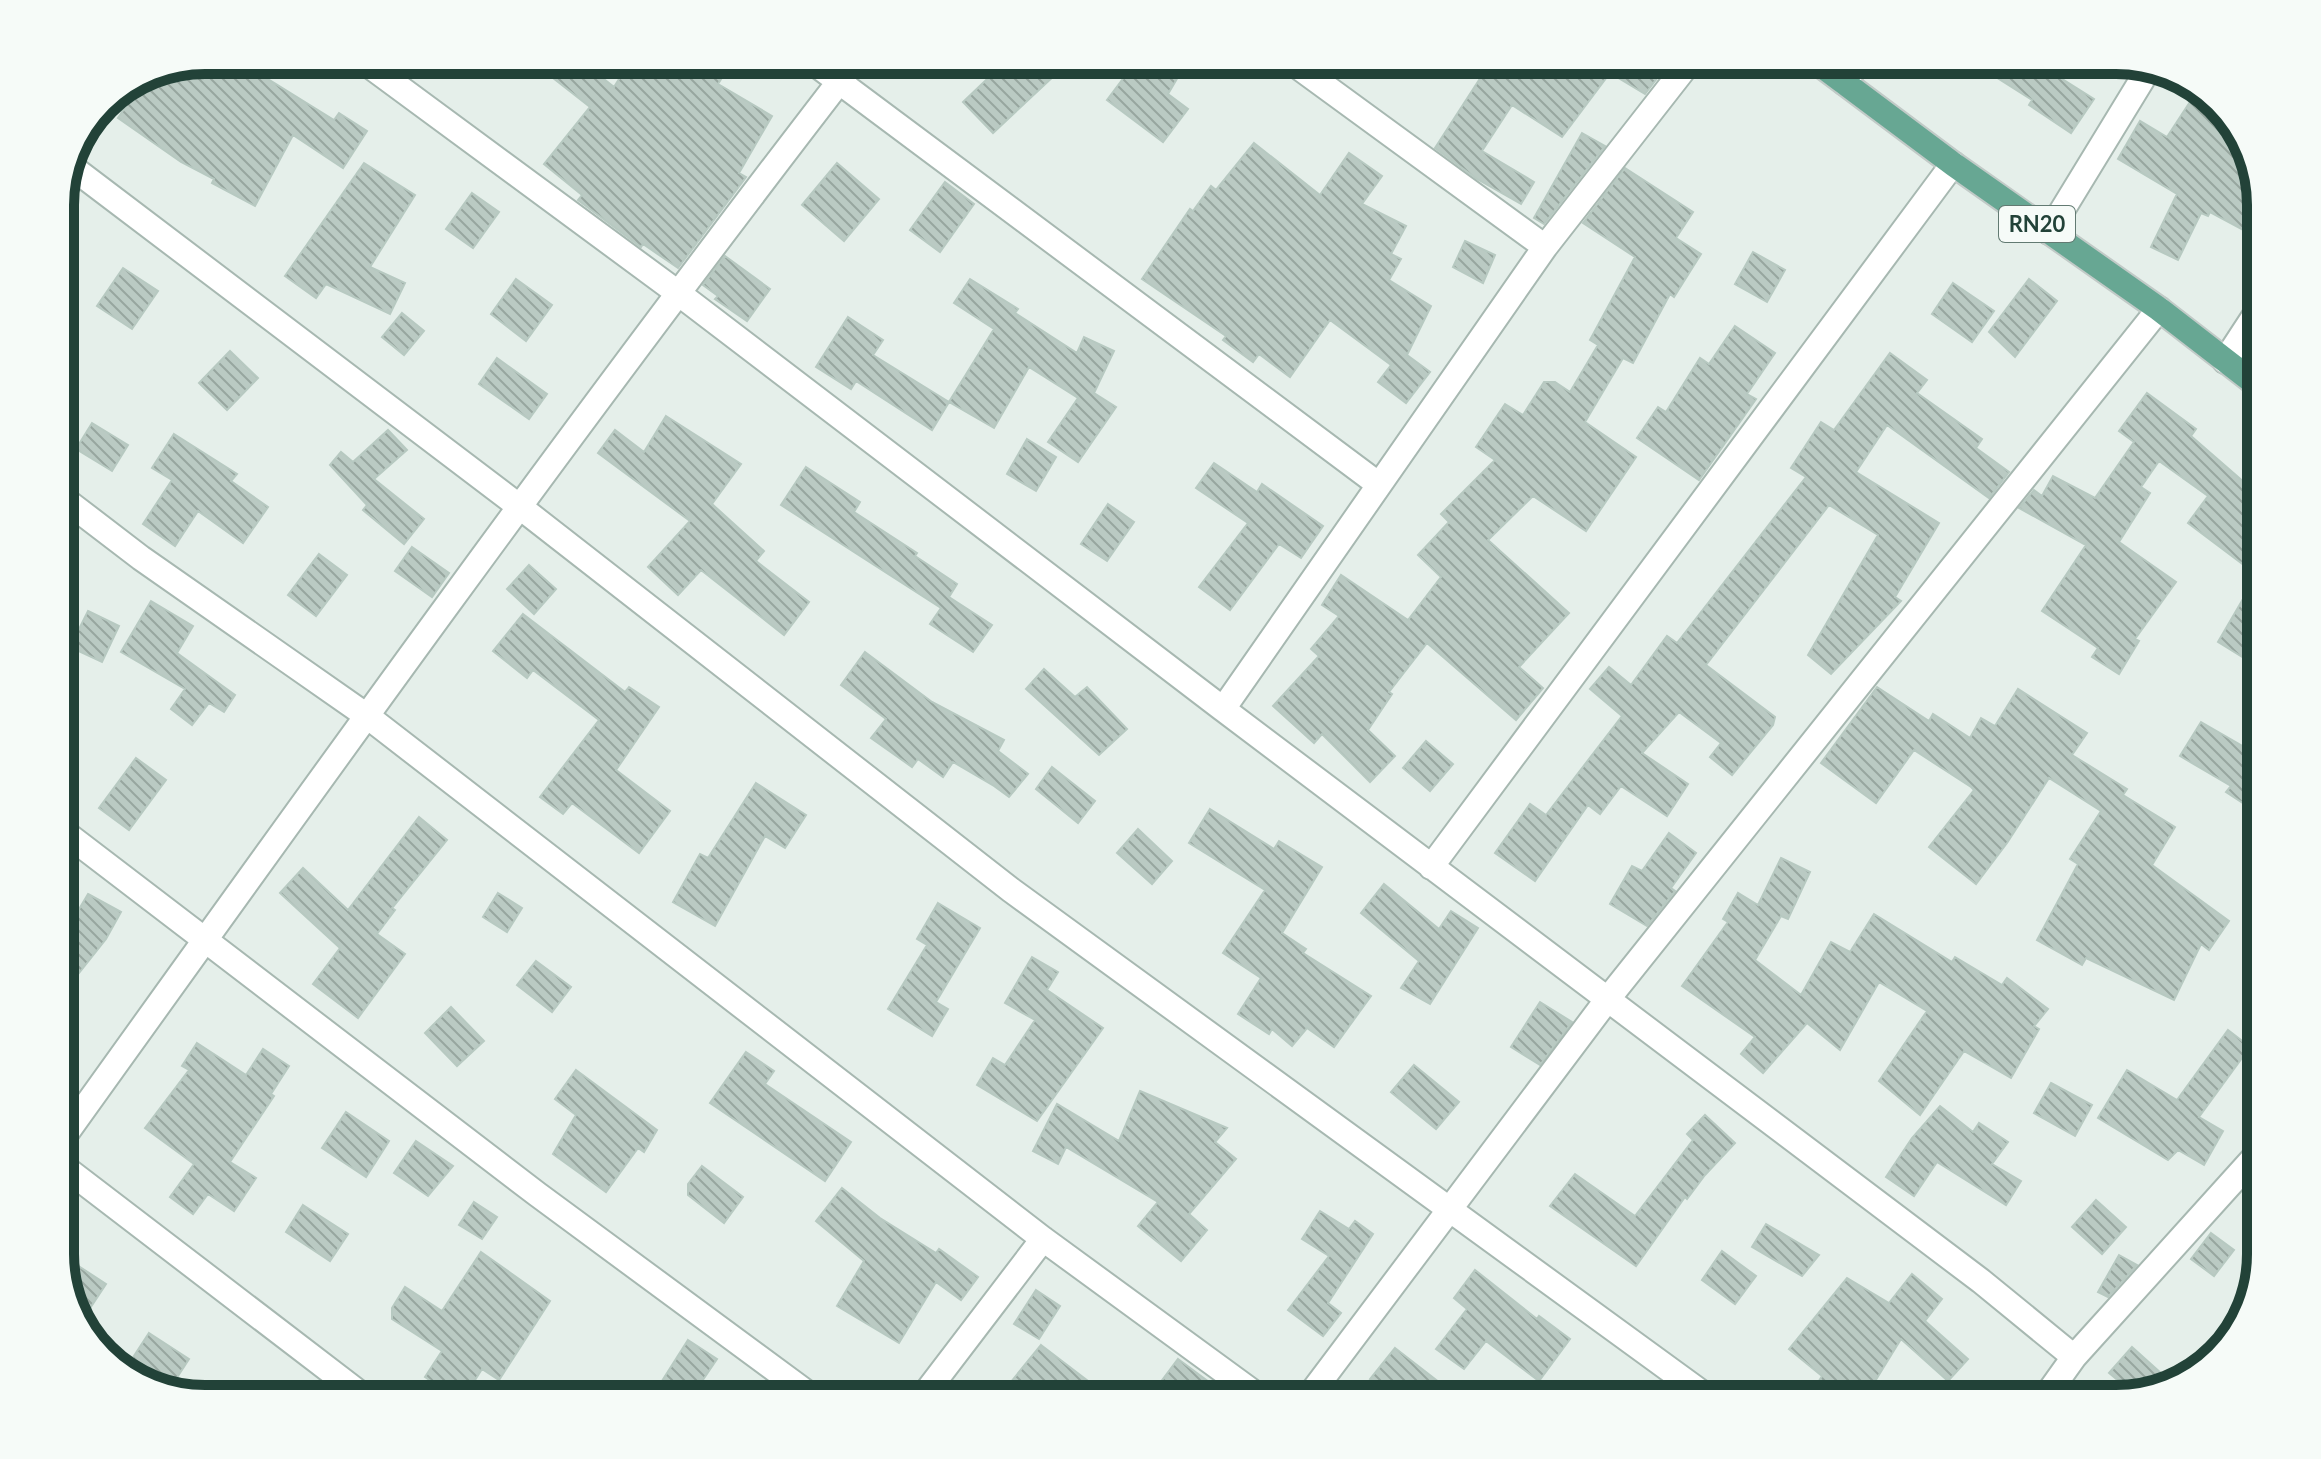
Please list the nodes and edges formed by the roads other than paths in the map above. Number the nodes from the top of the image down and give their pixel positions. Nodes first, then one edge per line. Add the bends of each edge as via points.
1 (381, 74) edge
2 (828, 74) edge
3 (845, 74) edge
4 (1308, 74) edge
5 (1680, 74) edge
6 (1833, 74) edge
7 (1850, 74) edge
8 (2144, 77) edge
9 (839, 82) junction
10 (1845, 83) junction
11 (1953, 164) junction
12 (78, 172) edge
13 (2049, 232) junction
14 (1545, 247) junction
15 (678, 293) junction
16 (2159, 309) junction
17 (2247, 327) edge
18 (2225, 361) junction
19 (2247, 378) edge
20 (1378, 484) junction
21 (74, 507) edge
22 (520, 507) junction
23 (1223, 709) junction
24 (367, 716) junction
25 (74, 840) edge
26 (1431, 867) junction
27 (206, 939) junction
28 (1607, 1000) junction
29 (74, 1123) edge
30 (2247, 1165) edge
31 (74, 1175) edge
32 (1449, 1209) junction
33 (1043, 1239) junction
34 (2074, 1357) junction
35 (349, 1385) edge
36 (796, 1385) edge
37 (932, 1385) edge
38 (1243, 1385) edge
39 (1317, 1385) edge
40 (1691, 1385) edge
41 (2054, 1385) edge

1 - 15 street
2 - 9 street
3 - 9 street
4 - 14 street
5 - 14 street
6 - 10 main road, RN20
7 - 10 street
8 - 13 street
9 - 15 street
9 - 20 street
10 - 11 main road, RN20
11 - 13 main road, RN20
11 - 26 street
12 - 22 street
13 - 16 main road, RN20
14 - 20 street
15 - 22 street
15 - 23 street
16 - 18 main road, RN20
16 - 28 street
17 - 18 street
18 - 19 main road, RN20
20 - 23 street
21 - 24 street
22 - 24 street
22 - 32 street via 1011,890
23 - 26 street
24 - 27 street
24 - 33 street
25 - 27 street
26 - 28 street
27 - 29 street
27 - 36 street
28 - 32 street
28 - 34 street
30 - 34 street
31 - 35 street
32 - 39 street
32 - 40 street
33 - 37 street
33 - 38 street
34 - 41 street

